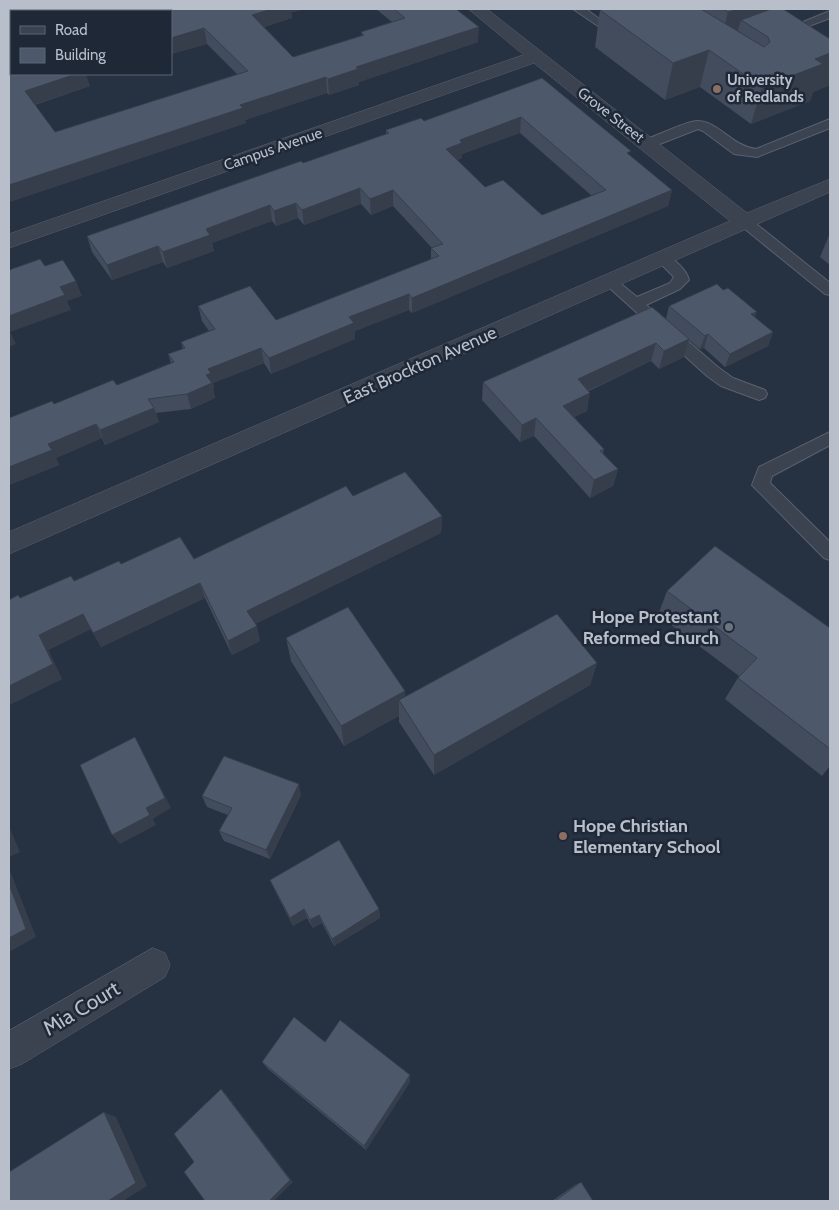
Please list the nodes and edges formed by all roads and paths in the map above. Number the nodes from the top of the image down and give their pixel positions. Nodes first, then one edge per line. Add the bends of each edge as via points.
1 (477, 9) edge
2 (579, 9) edge
3 (651, 10) edge
4 (830, 14) edge
5 (783, 31) junction
6 (770, 36) edge
7 (797, 41) edge
8 (536, 56) junction
9 (830, 123) edge
10 (647, 144) junction
11 (830, 185) edge
12 (745, 222) junction
13 (9, 242) edge
14 (663, 258) junction
15 (610, 282) junction
16 (830, 290) edge
17 (635, 304) junction
18 (760, 394) dead end
19 (830, 438) edge
20 (9, 543) edge
21 (830, 553) edge
22 (153, 965) dead end
23 (9, 1051) edge

1 - 8 street, Grove Street
2 - 3 lane via 601,25
4 - 5 lane
5 - 6 lane
5 - 7 lane
8 - 10 street, Grove Street
8 - 13 street, Campus Avenue
9 - 10 lane via 757,153 739,151 708,128 698,125
10 - 12 street, Grove Street
11 - 12 street, East Brockton Avenue
12 - 14 street, East Brockton Avenue
12 - 16 lane
14 - 15 street, East Brockton Avenue
14 - 17 lane via 681,275 682,280
15 - 17 lane
15 - 20 street, East Brockton Avenue
17 - 18 lane via 713,372 727,382
19 - 21 lane via 765,472 761,485
22 - 23 street, Mia Court

